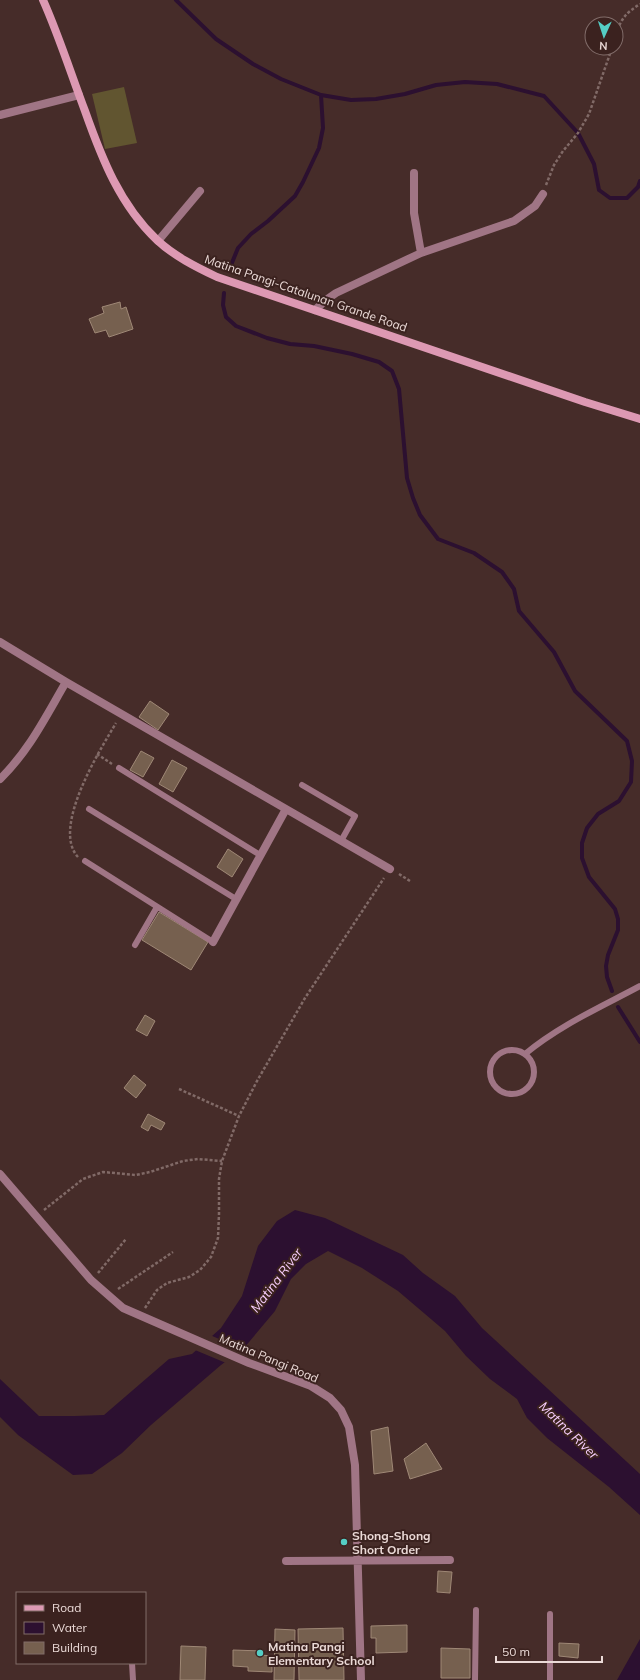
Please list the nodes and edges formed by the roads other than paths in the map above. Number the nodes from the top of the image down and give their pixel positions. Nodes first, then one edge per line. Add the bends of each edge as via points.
1 (43, 0) edge
2 (79, 95) junction
3 (0, 115) edge
4 (414, 173) dead end
5 (200, 192) dead end
6 (543, 194) road end
7 (158, 241) junction
8 (421, 253) junction
9 (315, 310) junction
10 (640, 419) edge
11 (0, 642) edge
12 (66, 682) junction
13 (119, 768) road end
14 (0, 779) edge
15 (302, 785) dead end
16 (286, 808) junction
17 (90, 809) dead end
18 (341, 840) junction
19 (260, 855) junction
20 (85, 861) road end
21 (390, 869) road end
22 (236, 899) junction
23 (157, 907) junction
24 (213, 942) joint
25 (135, 946) dead end
26 (640, 986) edge
27 (526, 1054) junction
28 (0, 1174) edge
29 (358, 1560) junction
30 (450, 1560) dead end
31 (286, 1561) dead end
32 (476, 1610) dead end
33 (550, 1614) dead end
34 (132, 1664) edge
35 (133, 1680) edge
36 (361, 1680) edge
37 (475, 1680) edge
38 (550, 1680) edge

1 - 2 street, Matina Pangi-Catalunan Grande Road
2 - 3 street
2 - 7 street, Matina Pangi-Catalunan Grande Road via 98,149 115,185 141,224
4 - 8 street via 414,213
5 - 7 street
6 - 8 street via 535,206 514,221
7 - 9 street, Matina Pangi-Catalunan Grande Road via 194,266 217,277
8 - 9 street via 336,293
9 - 10 street, Matina Pangi-Catalunan Grande Road
11 - 12 street
12 - 14 street via 33,740
12 - 16 street
13 - 19 lane
15 - 18 lane via 355,816
16 - 18 street
16 - 19 street
17 - 22 lane
18 - 21 street
19 - 22 street
20 - 23 lane
22 - 24 street
23 - 24 lane
23 - 25 lane
26 - 27 lane via 563,1026
27 - 27 lane via 518,1050 509,1050 494,1059 490,1075 499,1090 516,1094 530,1085 534,1077 534,1068 532,1060
28 - 29 street, Matina Pangi Road via 91,1280 123,1308 249,1363 311,1386 330,1398 341,1410 349,1427 355,1465
29 - 30 street
29 - 31 street
29 - 36 street, Matina Pangi Road
32 - 37 lane
33 - 38 lane
34 - 35 lane

